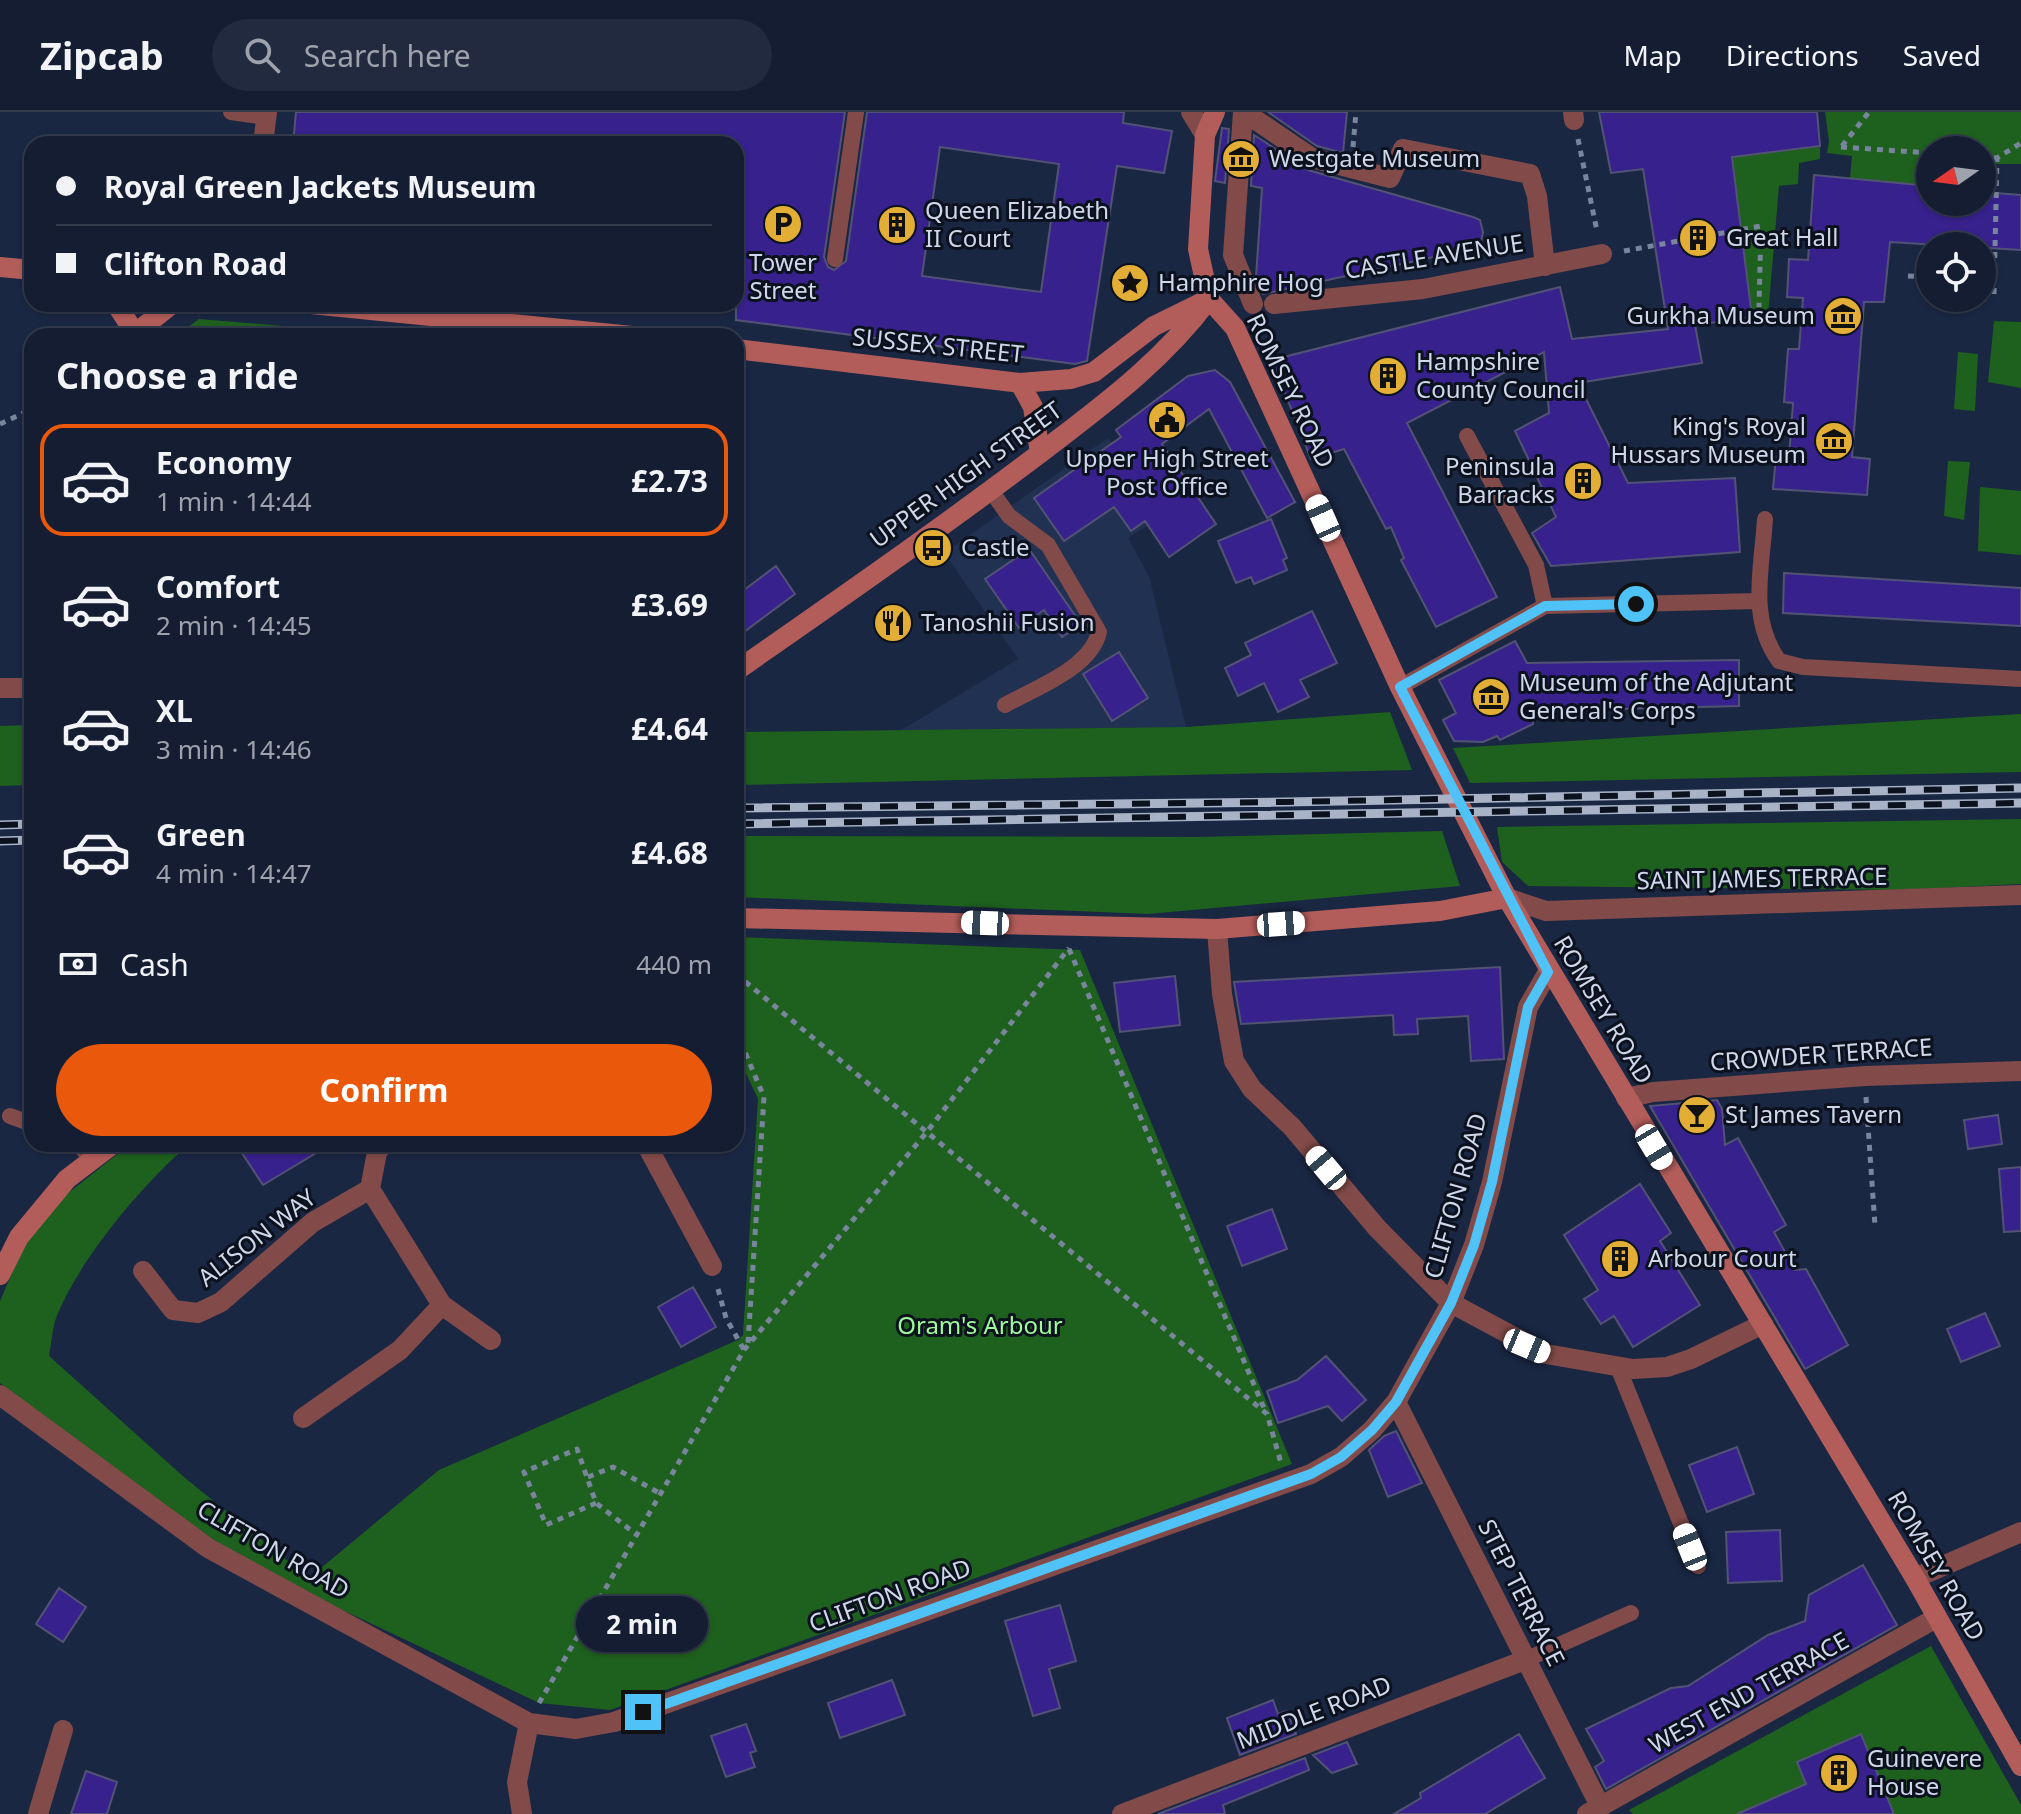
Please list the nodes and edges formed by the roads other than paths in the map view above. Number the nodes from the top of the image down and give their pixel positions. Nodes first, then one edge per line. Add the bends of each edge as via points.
1 (231, 112) edge
2 (856, 112) edge
3 (1191, 112) edge
4 (1215, 112) edge
5 (1244, 112) edge
6 (266, 114) edge
7 (1205, 135) junction
8 (264, 136) edge
9 (1602, 254) road end
10 (835, 259) dead end
11 (1545, 266) junction
12 (0, 267) edge
13 (24, 269) edge
14 (1209, 299) junction
15 (163, 312) edge
16 (480, 312) edge
17 (144, 328) edge
18 (524, 328) edge
19 (744, 350) edge
20 (1020, 383) junction
21 (1467, 436) dead end
22 (1040, 453) junction
23 (992, 492) junction
24 (1765, 519) dead end
25 (1758, 601) junction
26 (1545, 606) junction
27 (744, 665) edge
28 (2021, 679) edge
29 (1400, 687) junction
30 (0, 688) edge
31 (24, 688) edge
32 (1005, 705) dead end
33 (2021, 895) edge
34 (1507, 898) junction
35 (744, 918) edge
36 (1217, 929) junction
37 (1548, 972) junction
38 (2021, 1071) edge
39 (1626, 1098) junction
40 (10, 1116) dead end
41 (24, 1121) edge
42 (86, 1152) edge
43 (103, 1152) edge
44 (377, 1152) edge
45 (650, 1152) edge
46 (93, 1160) junction
47 (370, 1189) junction
48 (712, 1266) road end
49 (143, 1271) dead end
50 (0, 1275) edge
51 (1451, 1303) junction
52 (442, 1305) junction
53 (1763, 1324) junction
54 (491, 1340) dead end
55 (1618, 1367) junction
56 (0, 1395) edge
57 (1396, 1402) junction
58 (303, 1418) dead end
59 (2021, 1532) edge
60 (1698, 1566) dead end
61 (1915, 1578) junction
62 (1631, 1613) dead end
63 (1936, 1618) junction
64 (1525, 1660) junction
65 (529, 1723) junction
66 (63, 1730) dead end
67 (2021, 1766) edge
68 (1594, 1810) edge
69 (38, 1814) edge
70 (522, 1814) edge
71 (1122, 1814) edge

1 - 6 lane
2 - 10 lane
3 - 7 street
4 - 7 main road
5 - 11 street via 1312,158 1390,178 1403,149 1530,174
5 - 11 street, CASTLE AVENUE via 1233,255 1263,304 1423,289
6 - 8 street
7 - 14 main road via 1198,249
9 - 11 street, CASTLE AVENUE
12 - 13 main road
14 - 20 main road, SUSSEX STREET via 1154,326 1094,372
14 - 22 main road, UPPER HIGH STREET via 1146,369
14 - 29 main road, ROMSEY ROAD via 1235,328
15 - 17 main road
16 - 18 main road
19 - 20 main road, SUSSEX STREET
20 - 22 main road via 1033,407
21 - 26 lane via 1536,565
22 - 23 main road, UPPER HIGH STREET
23 - 27 main road, UPPER HIGH STREET
23 - 32 lane via 1009,516 1048,545 1099,632 1096,644 1064,673
24 - 25 lane
25 - 26 lane
25 - 28 lane via 1766,643 1779,661 1803,667
26 - 29 lane
29 - 34 main road, ROMSEY ROAD
30 - 31 street
33 - 34 street, SAINT JAMES TERRACE via 1546,911
34 - 36 main road via 1452,910
34 - 37 main road, ROMSEY ROAD
35 - 36 main road
36 - 51 street via 1234,1061 1252,1089
37 - 39 main road, ROMSEY ROAD
37 - 51 street, CLIFTON ROAD via 1528,1007 1492,1182
38 - 39 street, CROWDER TERRACE via 1865,1076
39 - 53 main road, ROMSEY ROAD
40 - 41 lane
42 - 46 lane
43 - 46 main road
44 - 47 street
45 - 48 street
46 - 50 main road via 67,1179 29,1226
47 - 49 street, ALISON WAY via 313,1222 221,1302 198,1313 173,1310
47 - 52 street
51 - 55 street via 1546,1354
51 - 57 street, CLIFTON ROAD
52 - 54 street
52 - 58 street via 400,1350
53 - 55 street via 1667,1367
53 - 61 main road, ROMSEY ROAD
55 - 60 lane
56 - 65 street, CLIFTON ROAD via 208,1548
57 - 64 street, STEP TERRACE
57 - 65 street, CLIFTON ROAD via 1341,1457 1282,1484 614,1722 576,1729
59 - 61 street
61 - 63 main road, ROMSEY ROAD
62 - 64 lane
63 - 67 main road, ROMSEY ROAD
63 - 68 street, WEST END TERRACE
64 - 68 street, STEP TERRACE
64 - 71 street, MIDDLE ROAD
65 - 70 street via 517,1782
66 - 69 street

